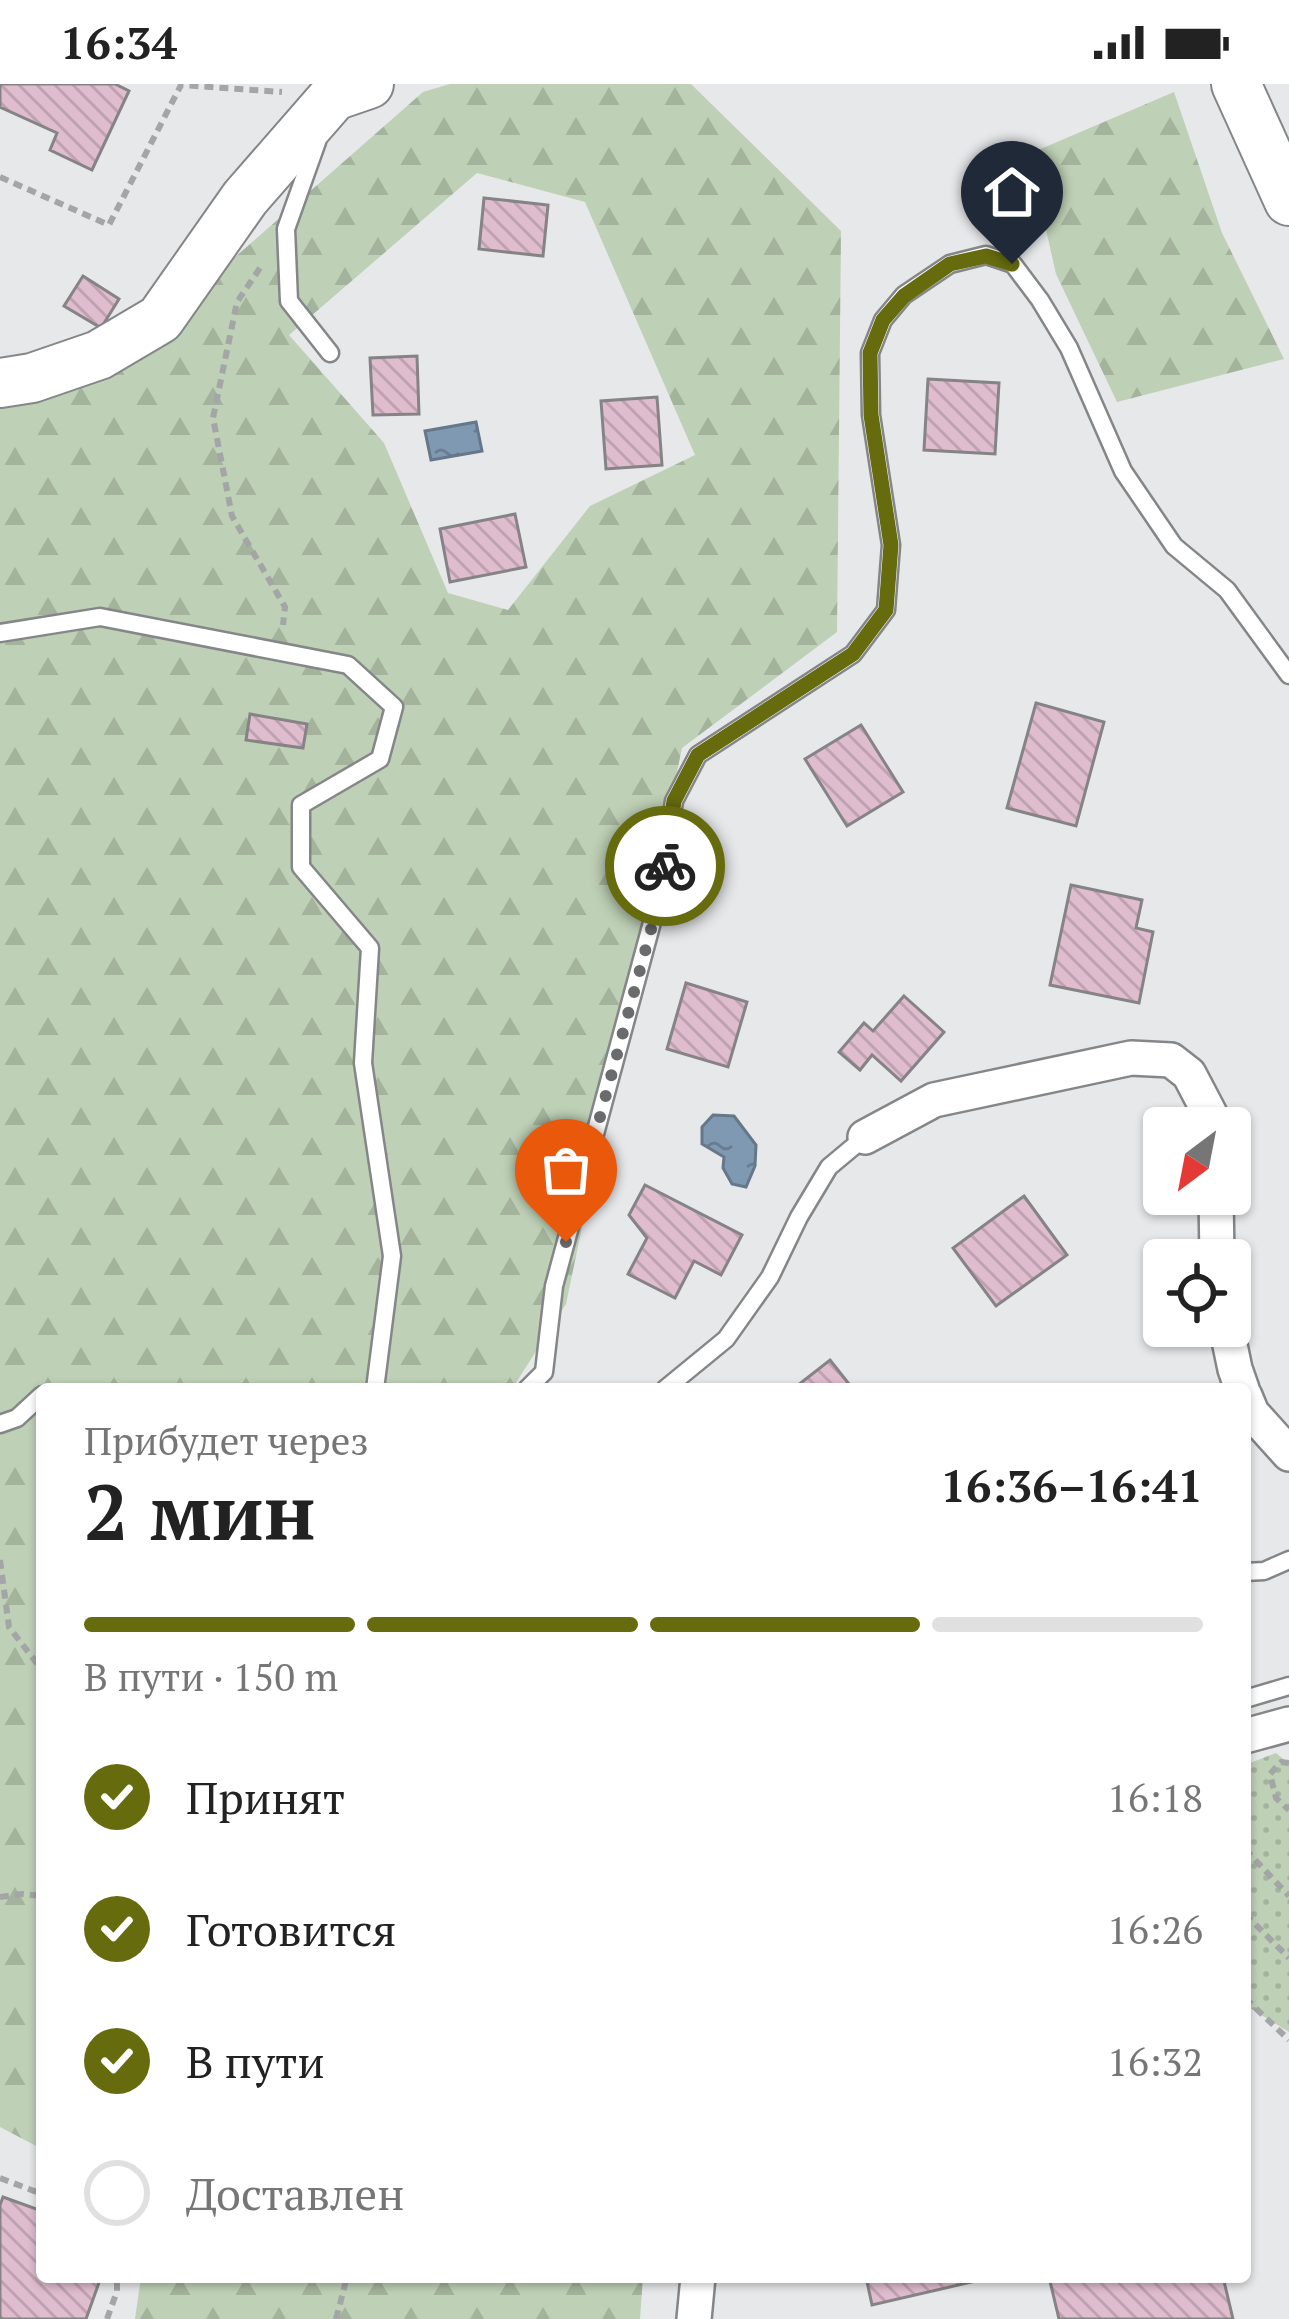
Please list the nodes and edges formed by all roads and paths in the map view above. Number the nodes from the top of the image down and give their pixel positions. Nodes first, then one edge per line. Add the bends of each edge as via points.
1 (1236, 84) edge
2 (351, 90) edge
3 (0, 177) edge
4 (1289, 201) edge
5 (286, 229) junction
6 (330, 353) dead end
7 (0, 382) edge
8 (0, 633) edge
9 (282, 652) junction
10 (1289, 675) edge
11 (1206, 1107) edge
12 (865, 1137) joint
13 (1230, 1347) edge
14 (376, 1383) edge
15 (533, 1383) edge
16 (672, 1383) edge
17 (1240, 1383) edge
18 (36, 1401) edge
19 (1251, 1410) edge
20 (0, 1424) edge
21 (1289, 1454) edge
22 (0, 1560) edge
23 (1289, 1560) edge
24 (1251, 1572) edge
25 (36, 1662) edge
26 (1289, 1686) edge
27 (1251, 1697) edge
28 (1289, 1724) edge
29 (1251, 1734) edge
30 (1289, 1763) edge
31 (1289, 1810) edge
32 (1251, 1855) edge
33 (36, 1895) edge
34 (1289, 1896) edge
35 (0, 1897) edge
36 (1251, 1920) edge
37 (1289, 1958) edge
38 (1251, 2004) edge
39 (1289, 2040) edge
40 (0, 2178) edge
41 (36, 2192) edge
42 (117, 2283) edge
43 (345, 2283) edge
44 (697, 2283) edge
45 (107, 2319) edge
46 (336, 2319) edge
47 (694, 2319) edge

1 - 4 main road
2 - 3 path via 181,85 109,225
2 - 5 lane
2 - 7 main road via 245,198 160,319 100,355
5 - 6 lane via 290,301
5 - 9 path via 237,302 213,418 232,516 285,607
8 - 9 lane via 100,617
9 - 14 lane via 348,665 394,707 380,759 301,805 301,867 370,948 363,1063 392,1256
10 - 15 lane via 1227,590 1174,545 1123,472 1069,348 1012,264 986,256 950,264 904,296 870,353 891,545 886,610 853,654 698,755 674,801 662,889 554,1286 544,1372
11 - 12 street via 1171,1060 1131,1058 934,1100
12 - 16 lane via 829,1167 727,1339
13 - 17 street
18 - 20 lane
19 - 21 street
22 - 25 path via 9,1627
23 - 24 lane
26 - 27 lane
28 - 29 street
30 - 31 path via 1270,1774
32 - 34 path
33 - 35 path
36 - 37 path
38 - 39 path
40 - 41 path
42 - 45 path
43 - 46 path
44 - 47 street

